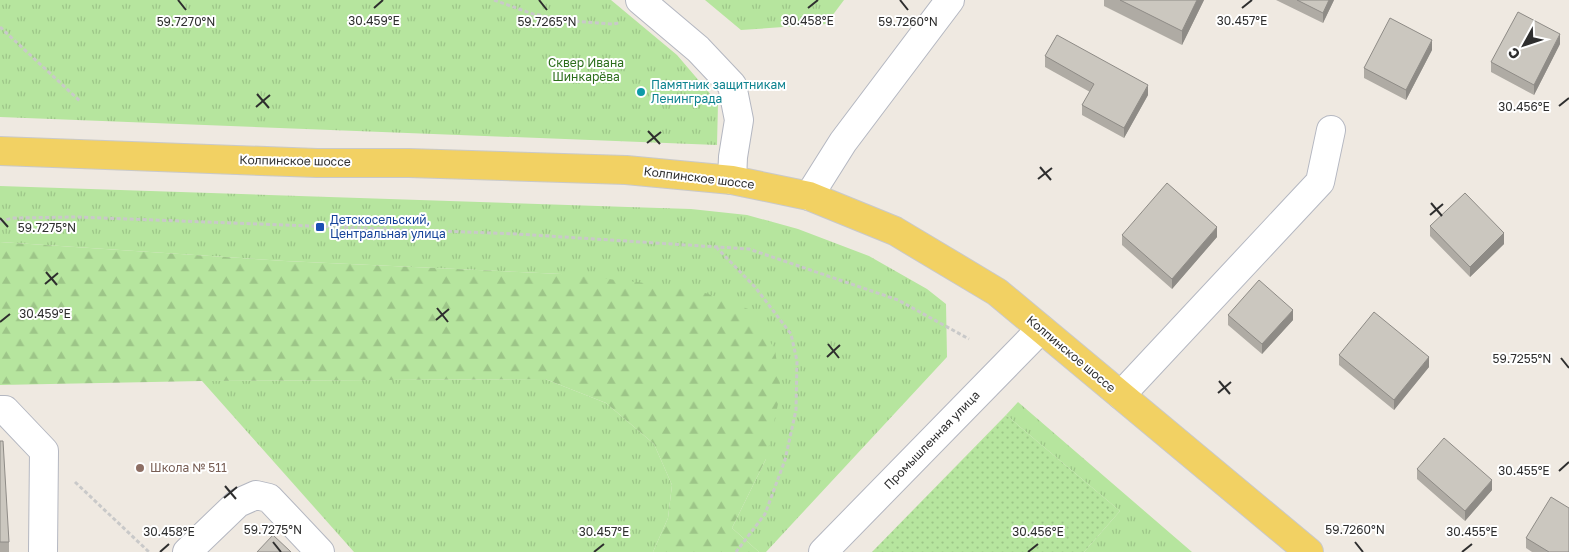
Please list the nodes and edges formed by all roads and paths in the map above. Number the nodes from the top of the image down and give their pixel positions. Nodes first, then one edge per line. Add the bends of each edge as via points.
1 (494, 0) edge
2 (950, 0) edge
3 (649, 8) edge
4 (0, 27) edge
5 (81, 102) dead end
6 (1331, 130) dead end
7 (0, 151) edge
8 (732, 180) junction
9 (809, 196) junction
10 (0, 221) edge
11 (716, 247) junction
12 (1041, 329) junction
13 (969, 339) dead end
14 (1121, 395) junction
15 (0, 410) edge
16 (44, 451) junction
17 (42, 552) edge
18 (149, 552) edge
19 (187, 552) edge
20 (320, 552) edge
21 (736, 552) edge
22 (823, 552) edge
23 (1309, 552) edge

1 - 3 path via 533,14 613,24
2 - 9 street via 843,142
3 - 8 street via 698,49 732,86 739,120
4 - 5 path
6 - 14 street via 1320,182
7 - 8 main road, Колпинское шоссе via 626,170
8 - 9 main road, Колпинское шоссе
9 - 12 main road, Колпинское шоссе via 895,230 997,292
10 - 11 path via 76,217 517,234
11 - 13 path via 749,249 898,300
11 - 21 path via 755,287 791,334 797,360 796,410 785,460 765,514
12 - 14 main road, Колпинское шоссе
12 - 22 street, Промышленная улица
14 - 23 main road, Колпинское шоссе
15 - 16 street via 4,410
16 - 17 street
16 - 18 path
19 - 20 street via 238,503 256,495 269,498

